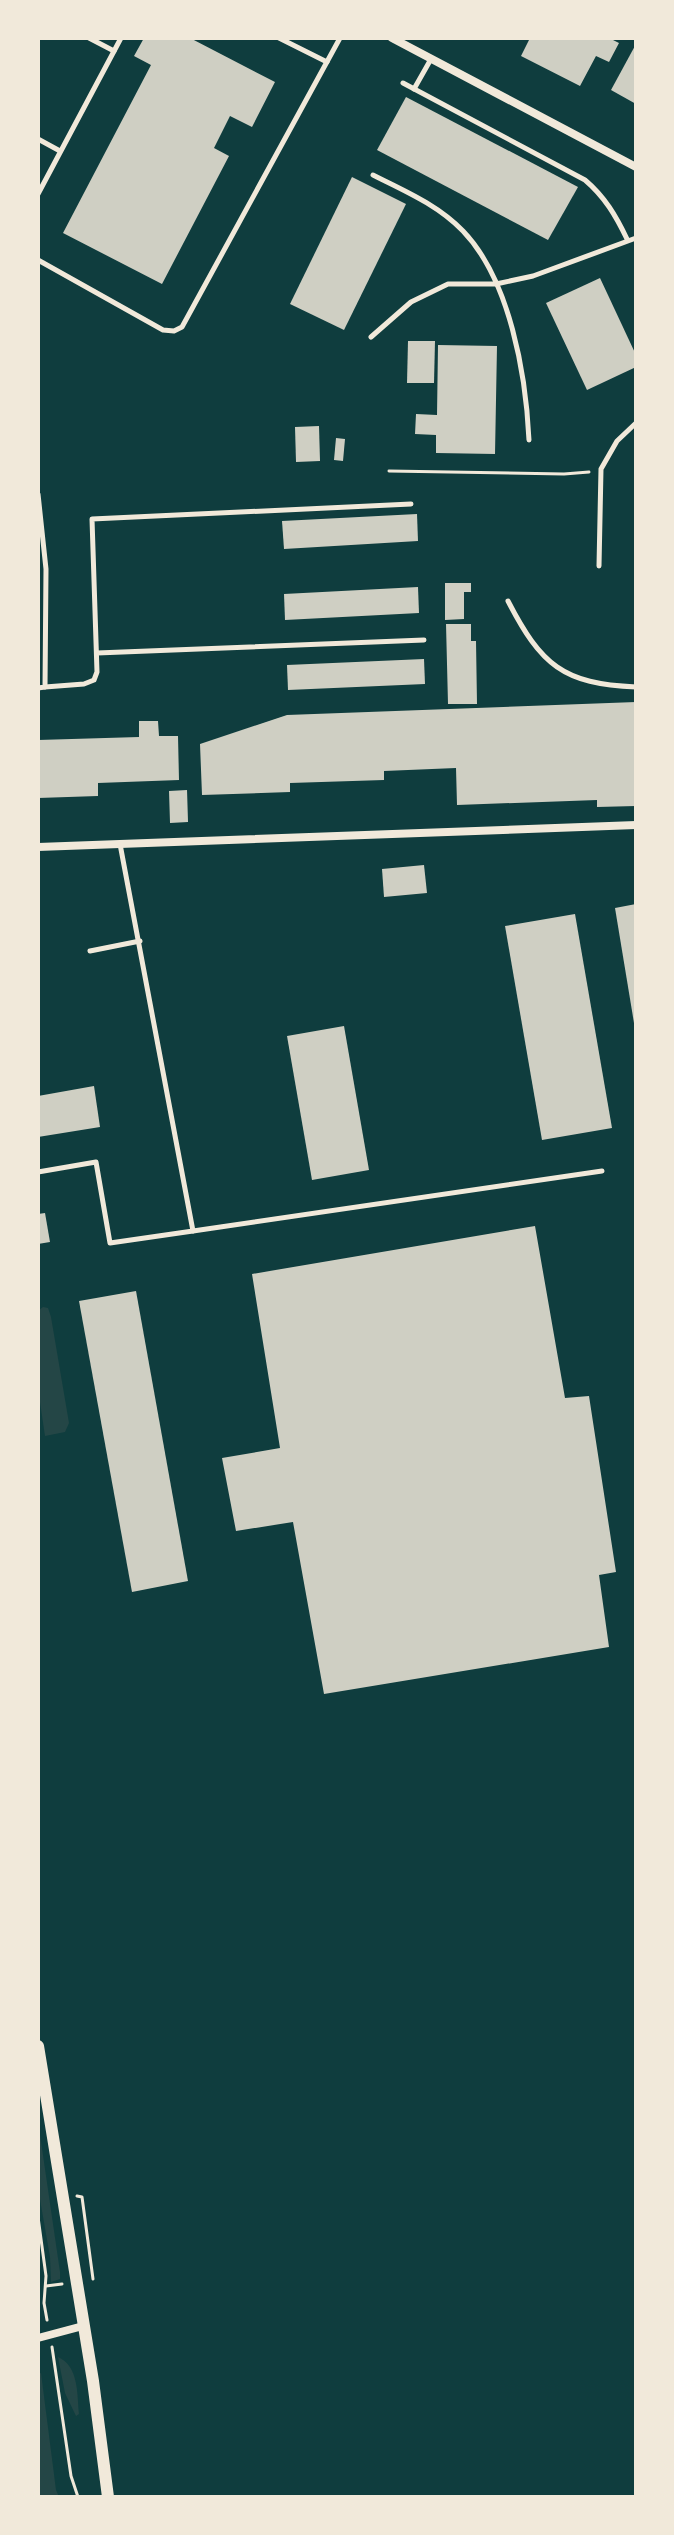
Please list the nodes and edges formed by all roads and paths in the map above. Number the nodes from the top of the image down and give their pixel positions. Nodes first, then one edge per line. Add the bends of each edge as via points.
1 (89, 38) edge
2 (121, 38) edge
3 (279, 38) edge
4 (340, 38) edge
5 (392, 38) edge
6 (114, 51) junction
7 (431, 59) junction
8 (327, 62) junction
9 (403, 83) dead end
10 (414, 89) junction
11 (38, 139) edge
12 (60, 151) junction
13 (636, 167) edge
14 (373, 175) dead end
15 (38, 194) edge
16 (636, 238) edge
17 (627, 239) junction
18 (38, 260) edge
19 (496, 284) junction
20 (371, 337) dead end
21 (636, 423) edge
22 (529, 440) dead end
23 (601, 469) junction
24 (389, 471) dead end
25 (38, 494) edge
26 (411, 504) dead end
27 (599, 566) dead end
28 (508, 601) dead end
29 (424, 640) dead end
30 (97, 653) junction
31 (636, 687) edge
32 (42, 688) edge
33 (636, 825) edge
34 (120, 844) junction
35 (38, 847) edge
36 (140, 941) junction
37 (90, 951) dead end
38 (602, 1171) dead end
39 (38, 1172) edge
40 (193, 1231) junction
41 (38, 2046) edge
42 (77, 2196) dead end
43 (38, 2217) edge
44 (94, 2278) dead end
45 (83, 2326) junction
46 (49, 2336) junction
47 (38, 2338) edge
48 (78, 2497) edge
49 (108, 2497) edge

1 - 6 lane
2 - 6 lane
3 - 8 lane
4 - 8 lane
5 - 7 street
6 - 12 lane
7 - 10 lane
7 - 13 street
8 - 18 lane via 182,327 163,330
9 - 10 lane
10 - 17 lane via 585,180 612,209
11 - 12 lane
12 - 15 lane
14 - 19 lane via 430,205 462,230
16 - 17 lane
17 - 19 lane via 533,276
19 - 20 lane via 448,284 429,291
19 - 22 lane via 519,357
21 - 23 lane via 617,441
23 - 24 path via 573,474
23 - 27 lane
25 - 32 lane via 46,569
26 - 30 lane via 92,519
28 - 31 lane via 527,638 561,670 606,686
29 - 30 lane
30 - 32 lane via 94,680
33 - 34 street
34 - 35 street
34 - 36 lane
36 - 37 lane
36 - 40 lane
38 - 40 lane
39 - 40 lane via 96,1162 110,1243
41 - 45 street
42 - 44 path via 82,2197
43 - 46 path
45 - 46 street
45 - 49 street
46 - 47 street
46 - 48 path

